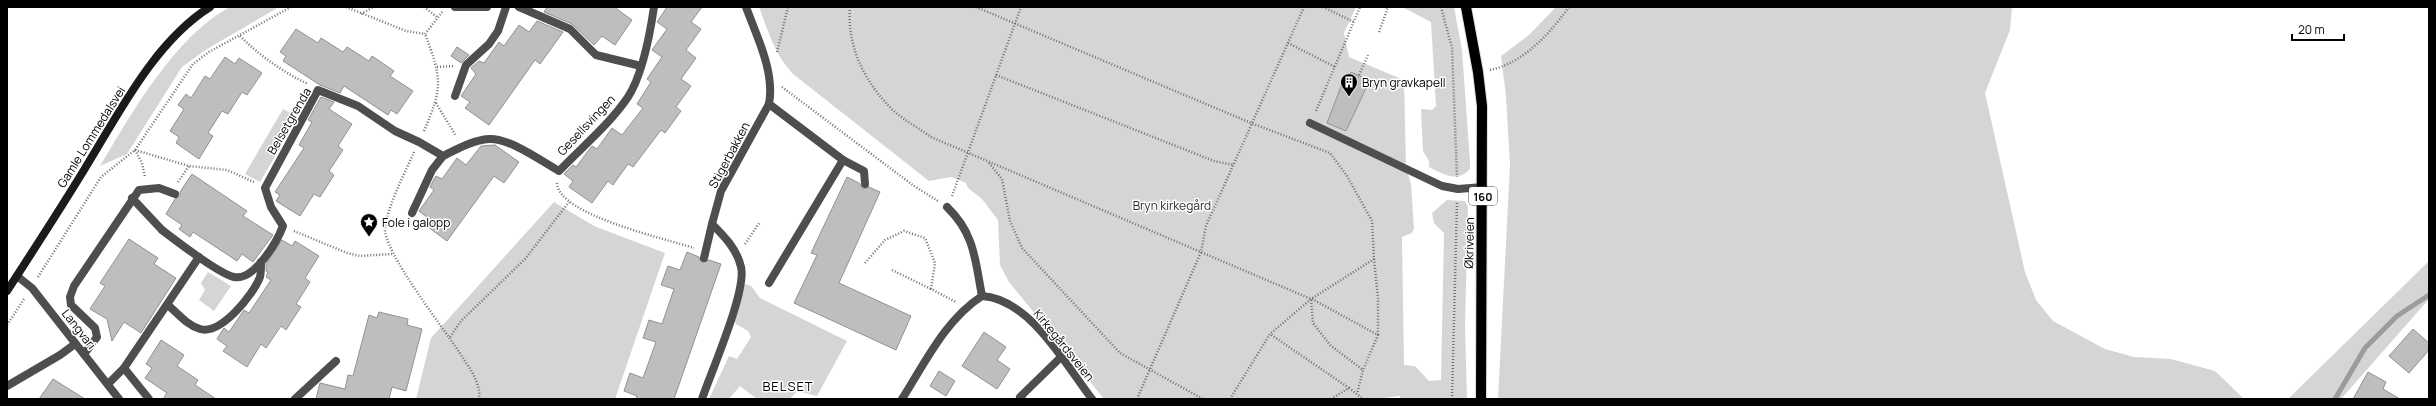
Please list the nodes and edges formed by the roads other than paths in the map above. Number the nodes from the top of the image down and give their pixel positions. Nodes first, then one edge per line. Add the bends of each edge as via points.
1 (455, 7) edge
2 (487, 7) edge
3 (500, 7) edge
4 (506, 7) edge
5 (510, 7) edge
6 (519, 7) edge
7 (654, 7) edge
8 (746, 7) edge
9 (1466, 7) edge
10 (205, 8) edge
11 (641, 66) junction
12 (455, 96) dead end
13 (770, 104) junction
14 (1310, 123) road end
15 (443, 156) junction
16 (843, 160) junction
17 (865, 184) dead end
18 (1483, 187) junction
19 (173, 193) road end
20 (132, 198) junction
21 (947, 207) road end
22 (412, 213) dead end
23 (712, 224) junction
24 (705, 255) road end
25 (199, 257) junction
26 (261, 262) junction
27 (16, 276) junction
28 (769, 283) dead end
29 (7, 291) edge
30 (982, 296) junction
31 (168, 305) junction
32 (75, 344) junction
33 (84, 354) junction
34 (1061, 357) junction
35 (336, 361) dead end
36 (124, 368) junction
37 (108, 384) junction
38 (7, 386) edge
39 (1480, 386) junction
40 (1020, 398) edge
41 (119, 399) edge
42 (149, 399) edge
43 (295, 399) edge
44 (702, 399) edge
45 (902, 399) edge
46 (1092, 399) edge
47 (1478, 399) edge
48 (1481, 399) edge

1 - 2 street
3 - 4 street
4 - 5 street
4 - 12 street via 498,31 489,44 466,66
6 - 11 street via 570,29 596,55
7 - 11 street, Gesellsvingen via 650,37
8 - 13 street, Stigerbakken via 771,80
9 - 18 main road, Økriveien / 160 via 1482,106
10 - 27 street, Gamle Lommedalsvei via 168,44 120,110
11 - 15 street, Gesellsvingen via 628,96 606,124 559,170 503,140 490,139
13 - 16 street
13 - 23 street, Stigerbakken via 721,192
14 - 18 street via 1442,186
15 - 22 street, Gesellsvingen via 432,170
15 - 26 street, Belsetgrenda via 395,131 358,106 318,90 265,188 270,207 283,226 277,240
16 - 17 street via 864,171
16 - 28 street
18 - 39 main road, Økriveien / 160
19 - 20 street via 159,188 147,188 139,190
20 - 25 street via 162,230
20 - 33 street via 74,286 70,297 71,305 95,328 97,336
21 - 30 street via 960,220 970,238
23 - 24 street, Stigerbakken
23 - 44 street via 727,240 742,272 740,288
25 - 26 street via 233,277 241,277
25 - 31 street
26 - 31 street via 260,277 237,311 214,329 201,329 186,322
27 - 29 street, Gamle Lommedalsvei
27 - 32 street, Langvari via 32,288
30 - 34 street, Kirkegårdsveien via 1010,303 1034,324
30 - 45 street via 966,308 942,336
31 - 36 street
32 - 33 street, Langvari
32 - 38 street
33 - 37 street, Langvari
34 - 40 street
34 - 46 street, Kirkegårdsveien
35 - 43 street
36 - 37 street
36 - 42 street
37 - 41 street, Langvari
39 - 47 main road, Økriveien / 160
39 - 48 main road, Økriveien / 160

